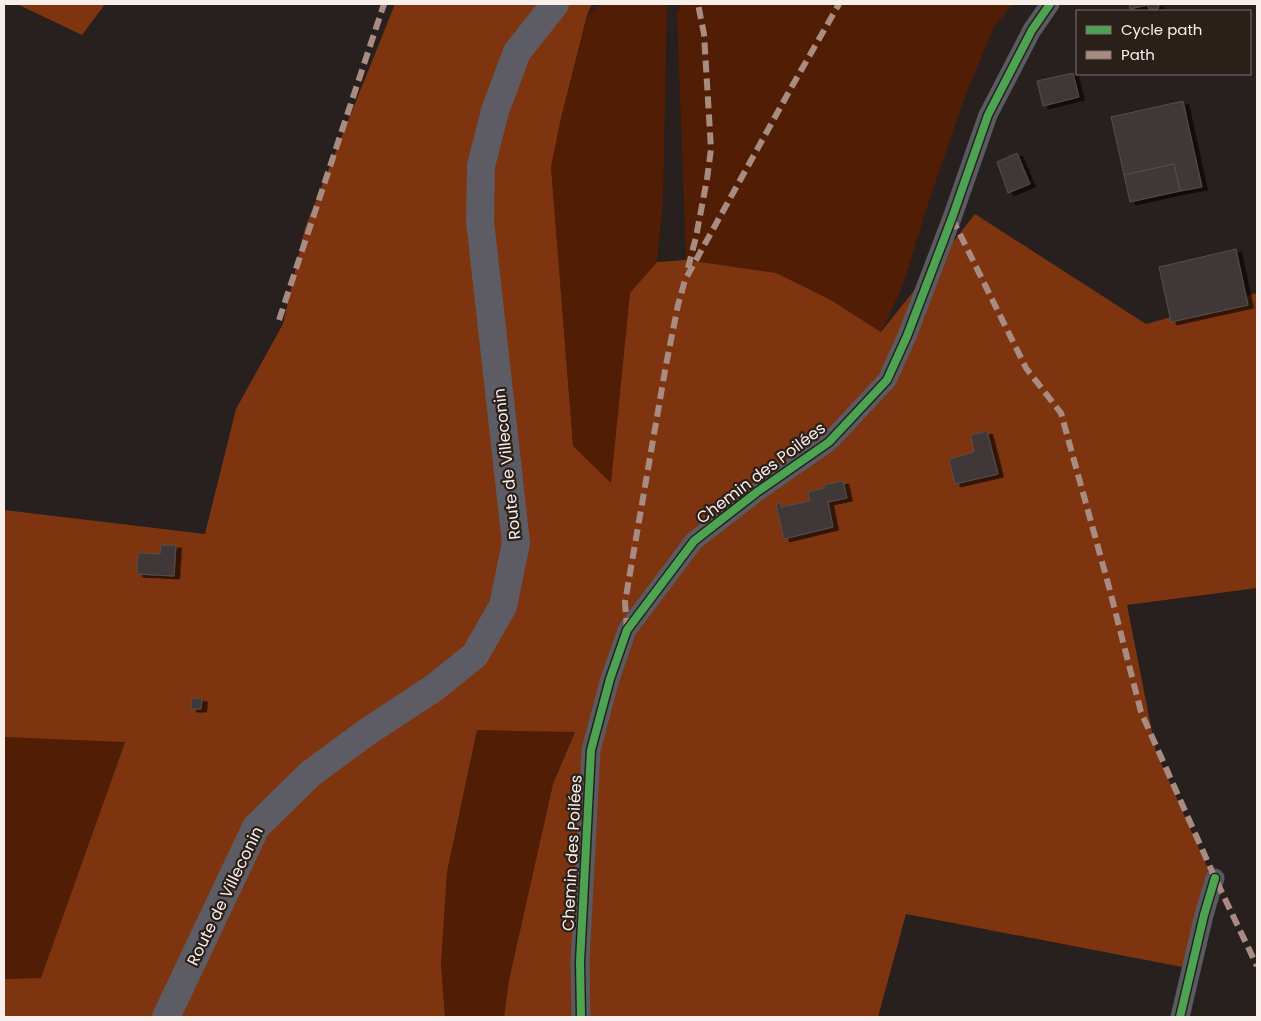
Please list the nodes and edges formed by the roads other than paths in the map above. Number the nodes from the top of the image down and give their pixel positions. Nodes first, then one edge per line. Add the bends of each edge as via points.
1 (554, 4) edge
2 (1050, 4) edge
3 (1215, 878) dead end
4 (166, 1017) edge
5 (581, 1017) edge
6 (1180, 1017) edge

1 - 4 main road, Route de Villeconin via 518,52 495,111 481,166 480,221 516,543 503,606 474,655 434,688 310,774 256,827
2 - 5 street, Chemin des Poilées via 1032,30 988,115 910,327 887,380 829,442 694,541 627,630 610,678 592,750 580,962
3 - 6 street

